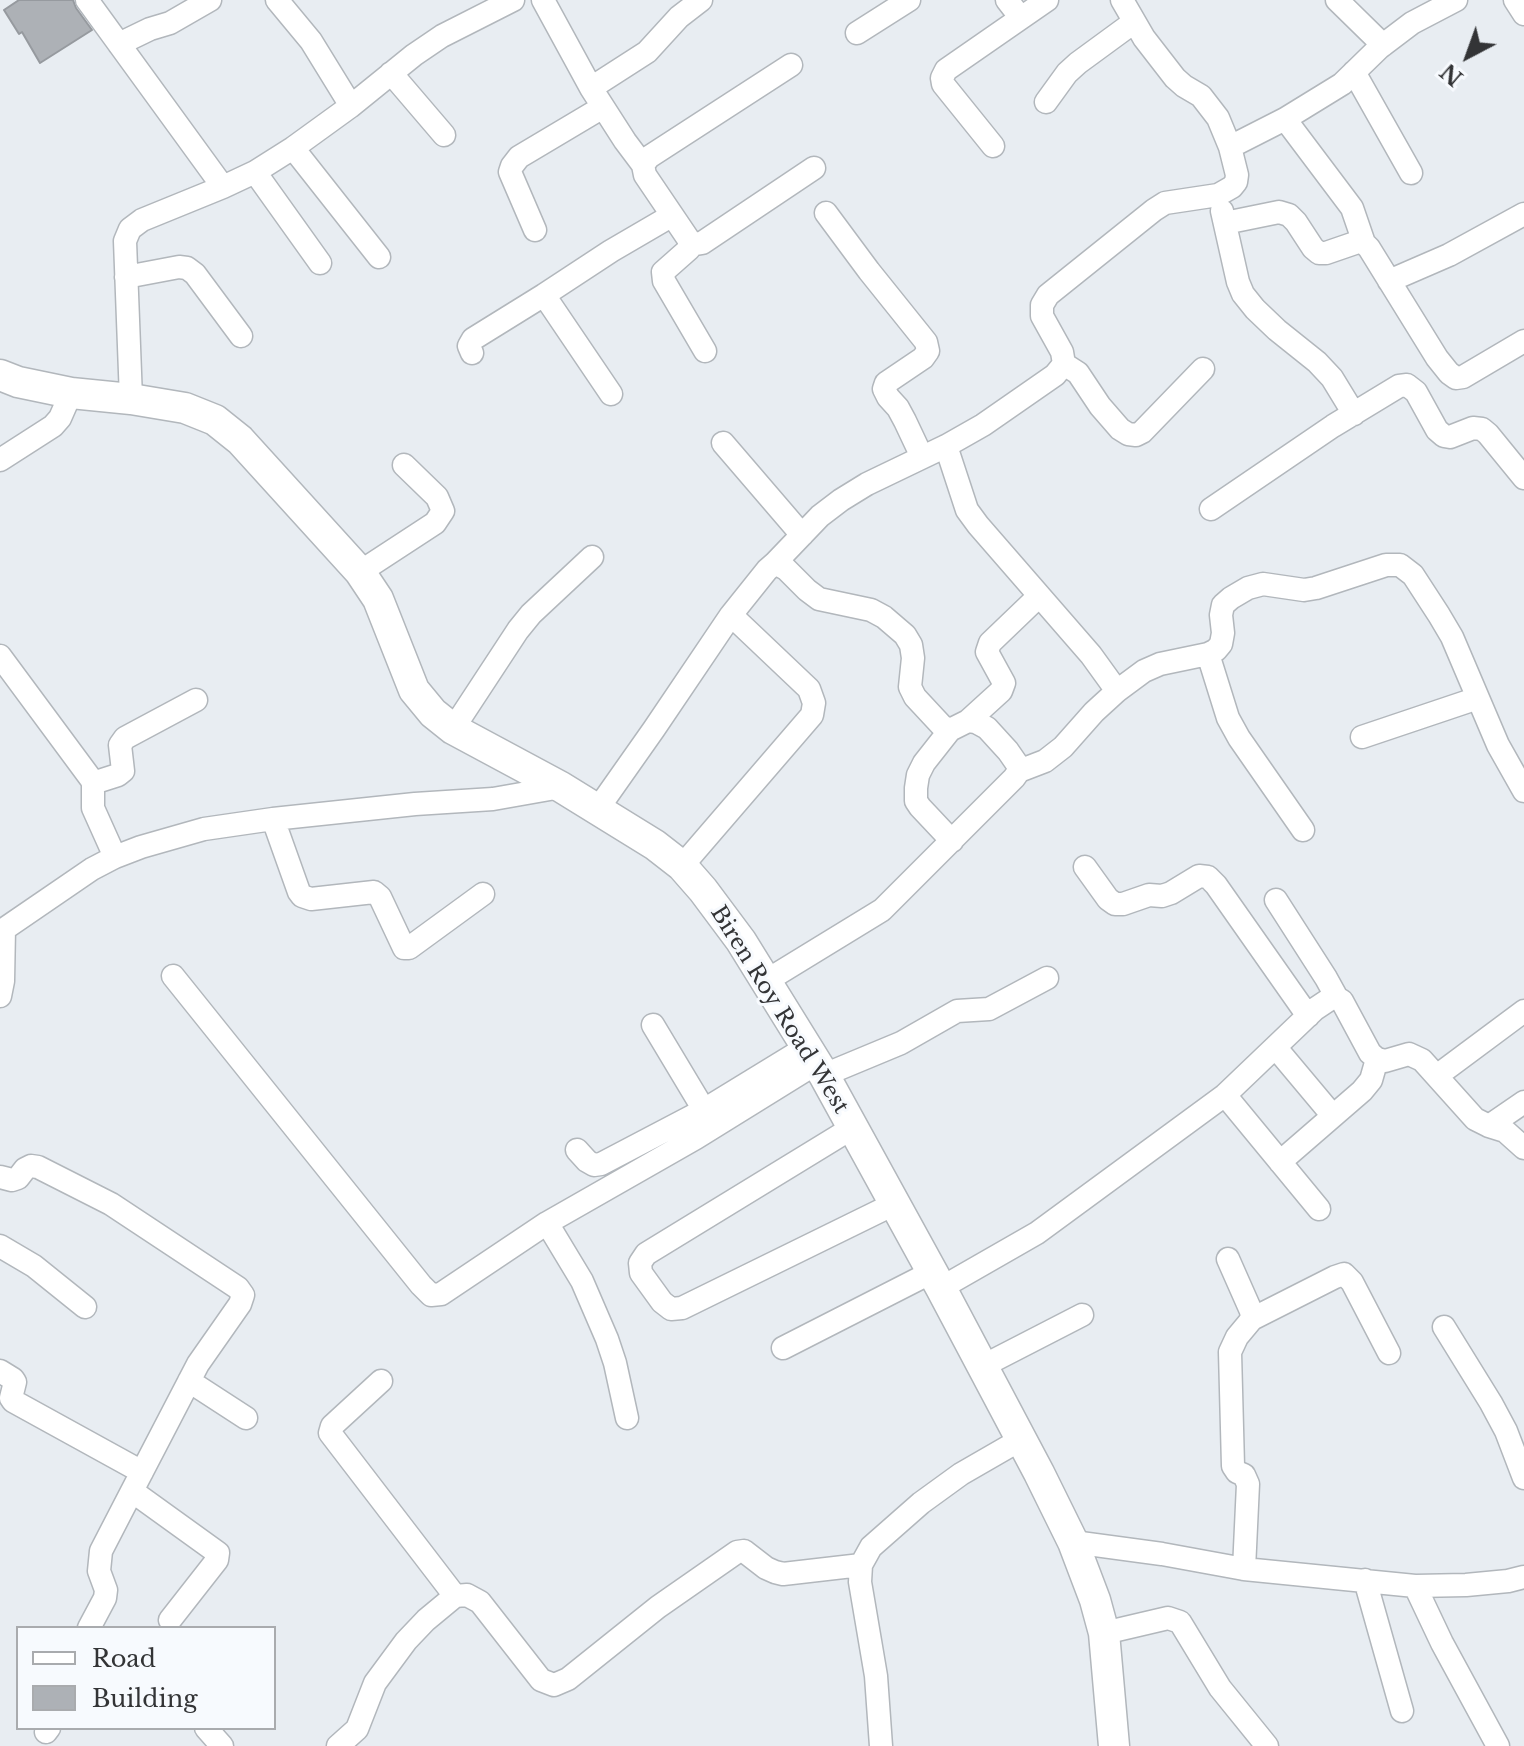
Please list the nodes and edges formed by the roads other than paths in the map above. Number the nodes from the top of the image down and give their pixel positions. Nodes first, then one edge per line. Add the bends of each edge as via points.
1 (87, 0) edge
2 (210, 0) edge
3 (277, 0) edge
4 (513, 0) edge
5 (543, 0) edge
6 (701, 0) edge
7 (909, 0) edge
8 (1047, 0) edge
9 (1122, 0) edge
10 (1337, 0) edge
11 (1456, 0) edge
12 (1515, 0) edge
13 (1014, 9) edge
14 (1524, 14) edge
15 (1134, 22) junction
16 (857, 33) dead end
17 (119, 44) junction
18 (1383, 45) junction
19 (791, 65) dead end
20 (1354, 72) junction
21 (391, 73) junction
22 (591, 88) junction
23 (1046, 102) dead end
24 (351, 106) junction
25 (603, 107) junction
26 (1285, 119) junction
27 (444, 135) dead end
28 (993, 146) dead end
29 (1230, 147) junction
30 (293, 148) junction
31 (643, 165) junction
32 (814, 168) dead end
33 (255, 172) junction
34 (1411, 173) dead end
35 (223, 187) junction
36 (1218, 195) junction
37 (826, 213) dead end
38 (1524, 214) edge
39 (671, 216) junction
40 (1225, 223) junction
41 (535, 230) dead end
42 (689, 240) junction
43 (1364, 243) junction
44 (379, 257) dead end
45 (320, 263) dead end
46 (126, 277) junction
47 (1389, 281) junction
48 (544, 295) junction
49 (241, 336) dead end
50 (1524, 341) edge
51 (705, 351) dead end
52 (472, 353) dead end
53 (1064, 364) junction
54 (1203, 369) dead end
55 (0, 375) edge
56 (71, 393) junction
57 (611, 394) dead end
58 (131, 399) junction
59 (1354, 414) junction
60 (723, 443) dead end
61 (946, 446) junction
62 (922, 457) junction
63 (0, 460) edge
64 (404, 465) dead end
65 (1524, 478) edge
66 (1211, 509) dead end
67 (802, 535) junction
68 (592, 557) dead end
69 (775, 563) junction
70 (360, 572) junction
71 (1039, 596) junction
72 (731, 615) junction
73 (1208, 654) junction
74 (0, 656) edge
75 (1117, 691) junction
76 (1478, 698) junction
77 (196, 700) dead end
78 (959, 726) junction
79 (453, 729) junction
80 (1362, 737) dead end
81 (1019, 771) junction
82 (93, 783) junction
83 (561, 787) junction
84 (1523, 789) edge
85 (597, 810) junction
86 (273, 819) junction
87 (1303, 830) dead end
88 (952, 841) junction
89 (115, 857) junction
90 (682, 866) junction
91 (1085, 867) dead end
92 (483, 894) dead end
93 (1276, 900) dead end
94 (2, 931) edge
95 (173, 976) dead end
96 (1047, 978) dead end
97 (766, 981) junction
98 (0, 996) edge
99 (1337, 998) junction
100 (1524, 1011) edge
101 (1308, 1016) junction
102 (653, 1025) dead end
103 (1276, 1048) junction
104 (1377, 1059) junction
105 (816, 1062) junction
106 (1438, 1075) junction
107 (1225, 1095) junction
108 (1524, 1102) edge
109 (704, 1110) junction
110 (1333, 1116) junction
111 (1489, 1126) junction
112 (852, 1128) junction
113 (1524, 1148) edge
114 (577, 1150) dead end
115 (1280, 1162) junction
116 (0, 1177) edge
117 (894, 1204) junction
118 (1319, 1209) dead end
119 (547, 1223) junction
120 (0, 1246) edge
121 (1228, 1259) dead end
122 (937, 1280) junction
123 (85, 1307) dead end
124 (1082, 1315) dead end
125 (1252, 1319) junction
126 (1444, 1327) dead end
127 (783, 1348) dead end
128 (1389, 1353) dead end
129 (981, 1367) junction
130 (0, 1371) edge
131 (189, 1381) junction
132 (381, 1381) dead end
133 (246, 1418) dead end
134 (627, 1418) dead end
135 (1020, 1440) junction
136 (1524, 1478) edge
137 (137, 1482) junction
138 (1073, 1542) junction
139 (861, 1565) junction
140 (1244, 1569) junction
141 (1524, 1577) edge
142 (1365, 1580) junction
143 (1415, 1586) junction
144 (455, 1596) junction
145 (170, 1620) dead end
146 (90, 1626) edge
147 (1104, 1633) junction
148 (1402, 1711) dead end
149 (208, 1730) edge
150 (222, 1746) edge
151 (338, 1746) edge
152 (881, 1746) edge
153 (1114, 1746) edge
154 (1267, 1746) edge
155 (1498, 1746) edge

1 - 17 street
2 - 17 street
3 - 24 street via 311,41
4 - 21 street via 442,36
5 - 22 street
6 - 22 street via 647,52
7 - 16 street
8 - 13 street
9 - 15 street
10 - 18 street
11 - 18 street
12 - 14 street
13 - 28 street via 942,78
15 - 23 street via 1067,73
15 - 29 street via 1175,78 1209,104
17 - 35 street
18 - 20 street
19 - 31 street
20 - 26 street
20 - 34 street
21 - 24 street
21 - 27 street
22 - 25 street
24 - 30 street
25 - 31 street
25 - 41 street via 512,166
26 - 29 street
26 - 43 street via 1352,208
29 - 36 street via 1236,182
30 - 33 street
30 - 44 street
31 - 39 street
32 - 42 street via 702,243
33 - 35 street
33 - 45 street
35 - 46 street via 130,229
36 - 40 street
36 - 53 street via 1165,203 1048,295 1042,316
37 - 62 street via 926,342 923,358 884,389
38 - 47 street
39 - 42 street
39 - 48 street
40 - 43 street via 1279,212 1296,222 1319,253
40 - 59 street via 1243,294 1332,378
42 - 51 street via 689,249 663,272 664,281
43 - 47 street
46 - 49 street via 187,268
46 - 58 street
47 - 50 street via 1437,358 1456,378
48 - 52 street via 473,339
48 - 57 street
53 - 54 street via 1078,373 1120,429 1136,435
53 - 61 street
55 - 56 main road, Biren Roy Road West
56 - 58 main road, Biren Roy Road West
56 - 63 street via 53,426
58 - 70 main road, Biren Roy Road West via 185,408 215,420 240,440
59 - 65 street via 1407,385 1444,436 1482,429
59 - 66 street
60 - 67 street
61 - 62 street
61 - 71 street via 967,510
62 - 67 street via 841,500
64 - 70 street via 437,497 443,511 435,523
67 - 69 street
68 - 79 street via 518,630
69 - 72 street
69 - 78 street via 819,599 871,610 905,635 911,645 910,687 915,697 942,726
70 - 79 main road, Biren Roy Road West via 378,599 414,690
71 - 75 street
71 - 78 street via 990,643 987,652 1004,683 1001,691
72 - 85 street
72 - 90 street via 809,689 812,715
73 - 75 street via 1160,664
73 - 76 street via 1221,644 1223,605 1248,588 1263,584 1304,590 1400,565 1413,575 1452,637
73 - 87 street via 1228,718
74 - 82 street
75 - 81 street via 1063,747
76 - 80 street
76 - 84 street
77 - 82 street via 125,738 120,745 123,771
78 - 81 street via 976,722 987,728
78 - 88 street via 924,763 916,788 920,807
79 - 83 main road, Biren Roy Road West
81 - 88 street
82 - 89 street via 93,808
83 - 85 main road, Biren Roy Road West
83 - 86 street via 493,799
85 - 90 main road, Biren Roy Road West
86 - 89 street via 204,829
86 - 92 street via 302,896 374,892 404,948
88 - 97 street via 882,910
89 - 94 street
90 - 97 main road, Biren Roy Road West
91 - 101 street via 1115,904 1162,896 1199,876 1208,877
93 - 99 street
94 - 98 street
95 - 119 street via 431,1295 441,1294
96 - 105 street via 989,1009 957,1011 881,1053
97 - 105 main road, Biren Roy Road West
99 - 101 street
99 - 104 street
100 - 106 street
101 - 103 street
102 - 109 street
103 - 107 street
103 - 110 street
104 - 106 street via 1409,1054
104 - 110 street via 1371,1080
105 - 109 street
105 - 112 main road, Biren Roy Road West
105 - 119 street
106 - 111 street via 1464,1108
107 - 115 street
107 - 122 street via 1037,1233
108 - 111 street
109 - 114 street via 601,1164 587,1161
110 - 115 street
111 - 113 street via 1505,1131
112 - 117 main road, Biren Roy Road West
112 - 117 street via 646,1254 641,1273 662,1302 671,1309 682,1308
115 - 118 street
116 - 131 street via 12,1180 31,1166 38,1167 111,1204 238,1288 243,1295 240,1304
117 - 122 main road, Biren Roy Road West
119 - 134 street via 582,1281 607,1339
120 - 123 street
121 - 125 street
122 - 127 street
122 - 129 main road, Biren Roy Road West
124 - 129 street
125 - 128 street via 1344,1274
125 - 140 street via 1230,1352 1233,1466 1248,1484
126 - 136 street via 1506,1431
129 - 135 main road, Biren Roy Road West
130 - 137 street via 15,1382 11,1398 16,1404
131 - 133 street
131 - 137 street
132 - 144 street via 330,1433
135 - 138 main road, Biren Roy Road West
135 - 139 street via 921,1503 871,1547
137 - 145 street via 218,1553
137 - 146 street via 101,1551 105,1598
138 - 140 street
138 - 147 main road, Biren Roy Road West
139 - 144 street via 783,1574 737,1552 554,1685 541,1680 480,1602
139 - 152 street
140 - 142 street
141 - 143 street
142 - 143 street
142 - 148 street
143 - 155 street
144 - 151 street via 406,1641 375,1683 357,1729
147 - 153 main road, Biren Roy Road West
147 - 154 street via 1168,1618 1180,1622 1220,1688
149 - 150 street

